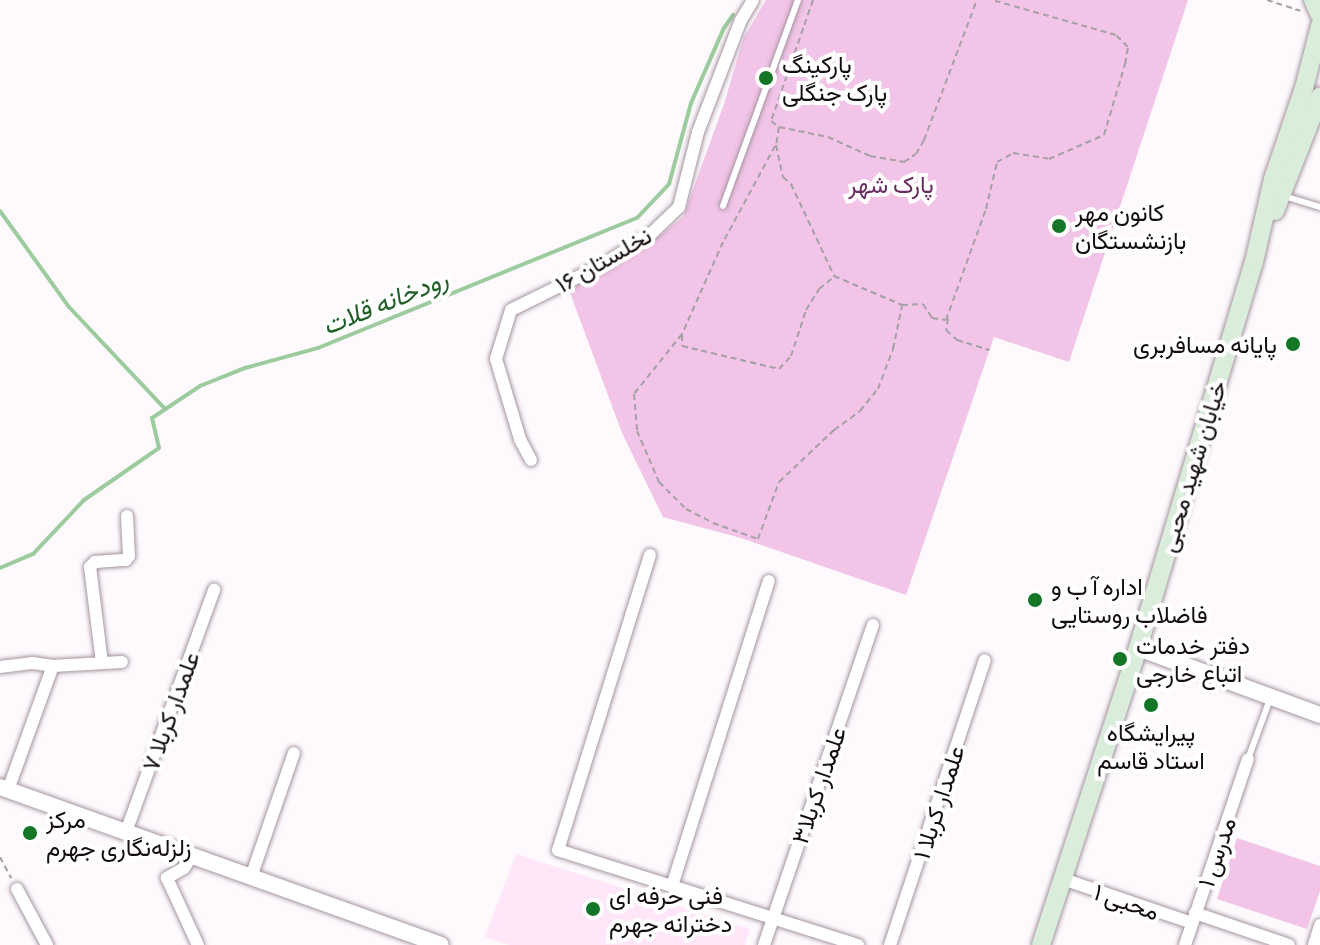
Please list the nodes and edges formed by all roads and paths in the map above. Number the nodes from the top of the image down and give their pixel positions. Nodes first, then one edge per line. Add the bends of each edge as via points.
1 (753, 0) edge
2 (798, 0) edge
3 (813, 0) edge
4 (977, 0) edge
5 (992, 0) edge
6 (1267, 0) edge
7 (1315, 13) edge
8 (1320, 97) edge
9 (779, 127) junction
10 (776, 145) junction
11 (1281, 195) junction
12 (723, 206) dead end
13 (1320, 207) edge
14 (1254, 262) junction
15 (834, 276) junction
16 (902, 305) junction
17 (949, 317) junction
18 (682, 334) junction
19 (989, 350) dead end
20 (531, 460) dead end
21 (127, 516) dead end
22 (650, 555) dead end
23 (769, 581) dead end
24 (214, 590) dead end
25 (873, 625) dead end
26 (1138, 648) junction
27 (985, 660) dead end
28 (122, 662) dead end
29 (102, 663) junction
30 (53, 666) junction
31 (0, 667) edge
32 (1271, 697) junction
33 (1320, 715) edge
34 (294, 753) dead end
35 (1248, 759) joint
36 (4, 789) edge
37 (126, 832) junction
38 (192, 856) junction
39 (0, 857) edge
40 (251, 877) junction
41 (1063, 879) junction
42 (672, 886) junction
43 (17, 889) joint
44 (773, 918) junction
45 (1193, 918) junction
46 (1320, 925) edge
47 (47, 945) edge
48 (198, 945) edge
49 (441, 945) edge
50 (764, 945) edge
51 (858, 945) edge
52 (890, 945) edge
53 (1041, 945) edge
54 (1185, 945) edge
55 (1289, 945) edge
56 (1314, 945) edge

1 - 20 street, نخلستان ۱۶ via 698,132 679,207 651,234 606,263 511,310 496,359
2 - 12 lane
3 - 9 path via 771,121
4 - 9 path via 924,140 909,161 870,156 828,137
5 - 17 path via 1116,35 1128,47 1104,135 1049,159 1013,153 997,162
6 - 7 path
7 - 14 main road, خیابان شهید محبی via 1304,88 1273,179
8 - 11 main road, خیابان شهید محبی
9 - 10 path
10 - 15 path via 783,177
10 - 18 path via 723,242
11 - 13 lane
11 - 14 main road, خیابان شهید محبی
14 - 26 main road, خیابان شهید محبی
15 - 16 path
15 - 18 path via 813,297 791,356 779,369 682,346
16 - 17 path via 918,302 932,318
16 - 18 path via 878,389 779,482 758,539 686,509 659,482 637,431 634,394
17 - 19 path via 946,330 957,340
21 - 29 street via 129,556 90,567
22 - 42 street via 558,850
23 - 42 street
24 - 37 street, علمدار کربلا ۷
25 - 44 street, علمدار کربلا۳
26 - 32 street
26 - 41 main road, خیابان شهید محبی
27 - 52 street, علمدار کربلا ۱
28 - 29 street
29 - 30 street
30 - 31 street
30 - 36 street
32 - 33 street
32 - 35 lane
34 - 40 street
35 - 45 street, مدرس ۱
36 - 37 street
37 - 38 street
38 - 40 street
38 - 48 street via 167,878
39 - 43 path
40 - 49 street
41 - 45 street, محبی ۱
41 - 53 main road, خیابان شهید محبی
42 - 44 street
43 - 47 street
44 - 50 street, علمدار کربلا۳
44 - 51 street
45 - 54 street, مدرس ۱
45 - 55 street, محبی ۱
46 - 56 street

